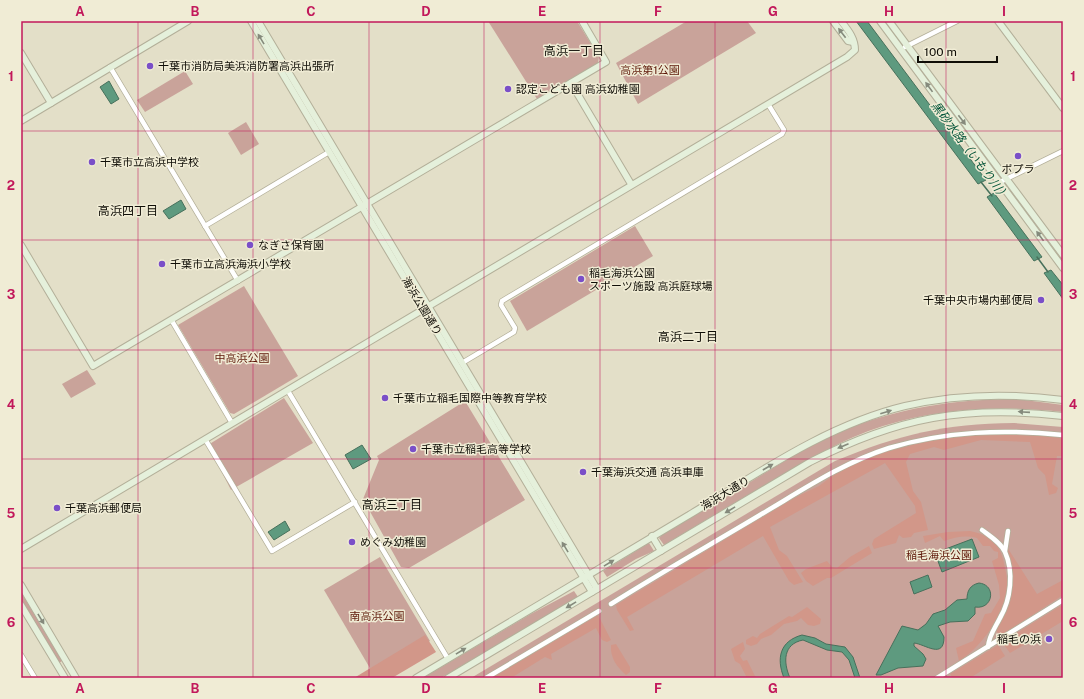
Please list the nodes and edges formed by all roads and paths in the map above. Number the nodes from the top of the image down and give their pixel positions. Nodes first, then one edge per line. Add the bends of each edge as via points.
1 (188, 21) edge
2 (251, 21) edge
3 (258, 21) edge
4 (582, 21) edge
5 (832, 21) edge
6 (841, 21) edge
7 (880, 21) edge
8 (889, 21) edge
9 (957, 21) edge
10 (998, 21) edge
11 (853, 42) junction
12 (904, 48) junction
13 (21, 53) edge
14 (110, 67) junction
15 (571, 83) junction
16 (51, 104) junction
17 (768, 104) junction
18 (1063, 108) edge
19 (21, 121) edge
20 (1063, 151) edge
21 (329, 152) junction
22 (1007, 179) junction
23 (1000, 182) junction
24 (631, 184) junction
25 (365, 206) junction
26 (205, 226) junction
27 (21, 245) edge
28 (1063, 255) edge
29 (1063, 268) edge
30 (238, 281) junction
31 (426, 308) junction
32 (172, 321) junction
33 (462, 363) junction
34 (288, 390) junction
35 (1063, 400) edge
36 (1063, 416) edge
37 (232, 423) junction
38 (1063, 435) edge
39 (206, 439) junction
40 (355, 502) junction
41 (982, 530) dead end
42 (1008, 531) dead end
43 (652, 536) junction
44 (21, 549) edge
45 (661, 551) junction
46 (1005, 551) junction
47 (586, 576) junction
48 (21, 585) edge
49 (595, 591) junction
50 (1063, 600) edge
51 (611, 604) dead end
52 (21, 605) edge
53 (599, 611) dead end
54 (988, 647) junction
55 (21, 657) edge
56 (448, 659) junction
57 (71, 669) junction
58 (63, 676) edge
59 (34, 678) edge
60 (76, 678) edge
61 (416, 678) edge
62 (448, 678) edge
63 (486, 678) edge
64 (937, 678) edge

1 - 14 street
21 -> 2 street, 海浜公園通り
3 - 25 street, 海浜公園通り
4 - 15 street via 606,62
11 -> 5 street via 848,41
6 - 11 street via 853,37
7 - 12 street
8 - 12 street
9 - 12 street
10 - 18 street
11 - 17 street via 855,50 847,57
12 -> 22 street
23 -> 12 street
13 - 16 street
14 - 16 street
14 - 26 street
15 - 24 street
15 - 25 street
16 - 19 street
17 - 24 street
17 - 33 street via 784,130 782,134 502,301 501,305 515,328 514,332
20 - 22 street
21 - 25 street, 海浜公園通り
21 - 26 street
22 - 23 street
22 - 28 street
29 -> 23 street
24 - 31 street
25 - 30 street
25 - 31 street, 海浜公園通り
26 - 30 street
27 - 32 street via 93,366
30 - 32 street
31 - 33 street, 海浜公園通り
31 - 34 street
47 -> 31 street, 海浜公園通り
32 - 37 street
33 - 47 street, 海浜公園通り
34 - 37 street
34 - 40 street
43 -> 35 street, 海浜大通り via 818,439 904,406 957,397 1020,395
36 -> 45 street, 海浜大通り via 1013,412 957,414 926,419 871,434 810,462
37 - 39 street
38 - 51 street via 1021,431 975,432 940,436 888,449 822,478
39 - 40 street via 272,551
39 - 44 street
40 - 56 street
41 - 46 street
42 - 46 street
43 - 45 street
47 -> 43 street, 海浜大通り
45 - 49 street, 海浜大通り
46 - 54 street via 1011,583 1008,600 993,630
47 - 49 street, 海浜公園通り
56 -> 47 street, 海浜大通り
48 -> 57 street
49 -> 62 street, 海浜大通り
50 - 54 street
52 - 58 street
53 - 63 street
54 - 64 street
55 - 59 street
56 - 61 street, 海浜大通り
57 - 58 street
57 - 60 street

